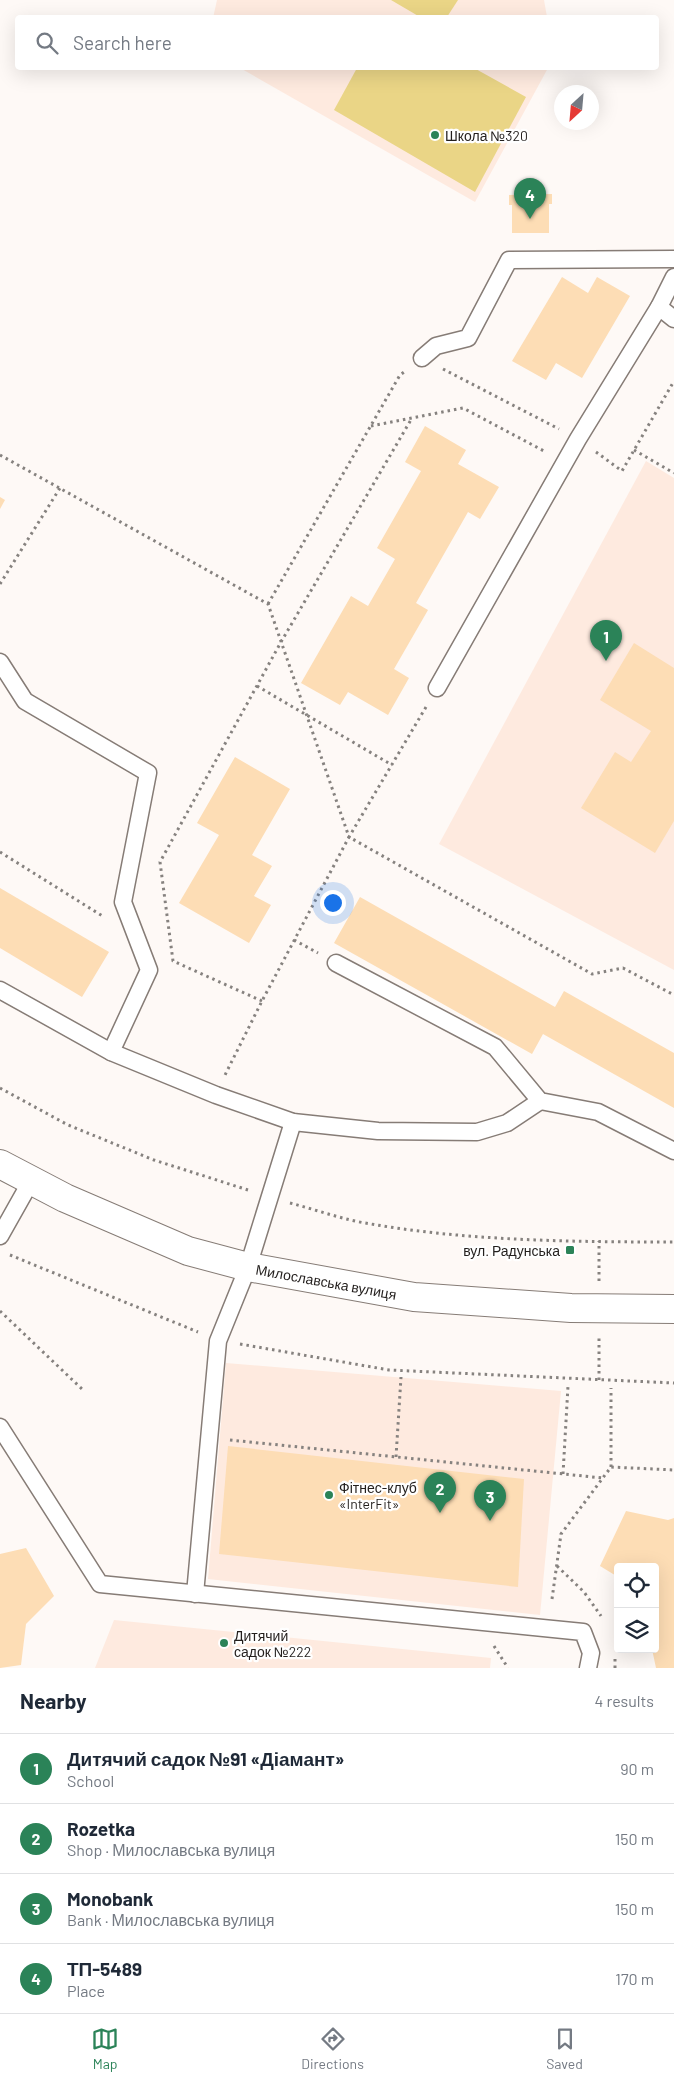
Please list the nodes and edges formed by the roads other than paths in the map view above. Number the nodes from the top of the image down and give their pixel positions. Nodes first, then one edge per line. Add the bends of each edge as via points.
1 (674, 259) edge
2 (674, 277) edge
3 (659, 307) junction
4 (674, 319) edge
5 (422, 358) road end
6 (0, 662) edge
7 (437, 688) road end
8 (336, 963) dead end
9 (0, 990) edge
10 (111, 1052) junction
11 (540, 1101) junction
12 (293, 1122) junction
13 (674, 1151) edge
14 (0, 1164) edge
15 (31, 1181) junction
16 (0, 1236) edge
17 (248, 1267) junction
18 (674, 1309) edge
19 (0, 1427) edge
20 (196, 1594) junction
21 (588, 1668) edge

1 - 5 lane via 508,260 468,338 436,346
2 - 3 lane
3 - 4 lane
3 - 7 lane via 578,439
6 - 10 lane via 25,701 148,773 123,902 149,970
8 - 11 lane via 495,1047
9 - 10 lane
10 - 12 lane
11 - 12 lane via 507,1123 477,1132 403,1132
11 - 13 lane via 598,1112
12 - 17 lane
14 - 15 main road, Милославська вулиця
15 - 16 lane
15 - 17 main road, Милославська вулиця via 188,1251
17 - 18 main road, Милославська вулиця via 414,1297 571,1308
17 - 20 lane via 218,1341
19 - 20 lane via 100,1584
20 - 21 lane via 583,1632 592,1654

